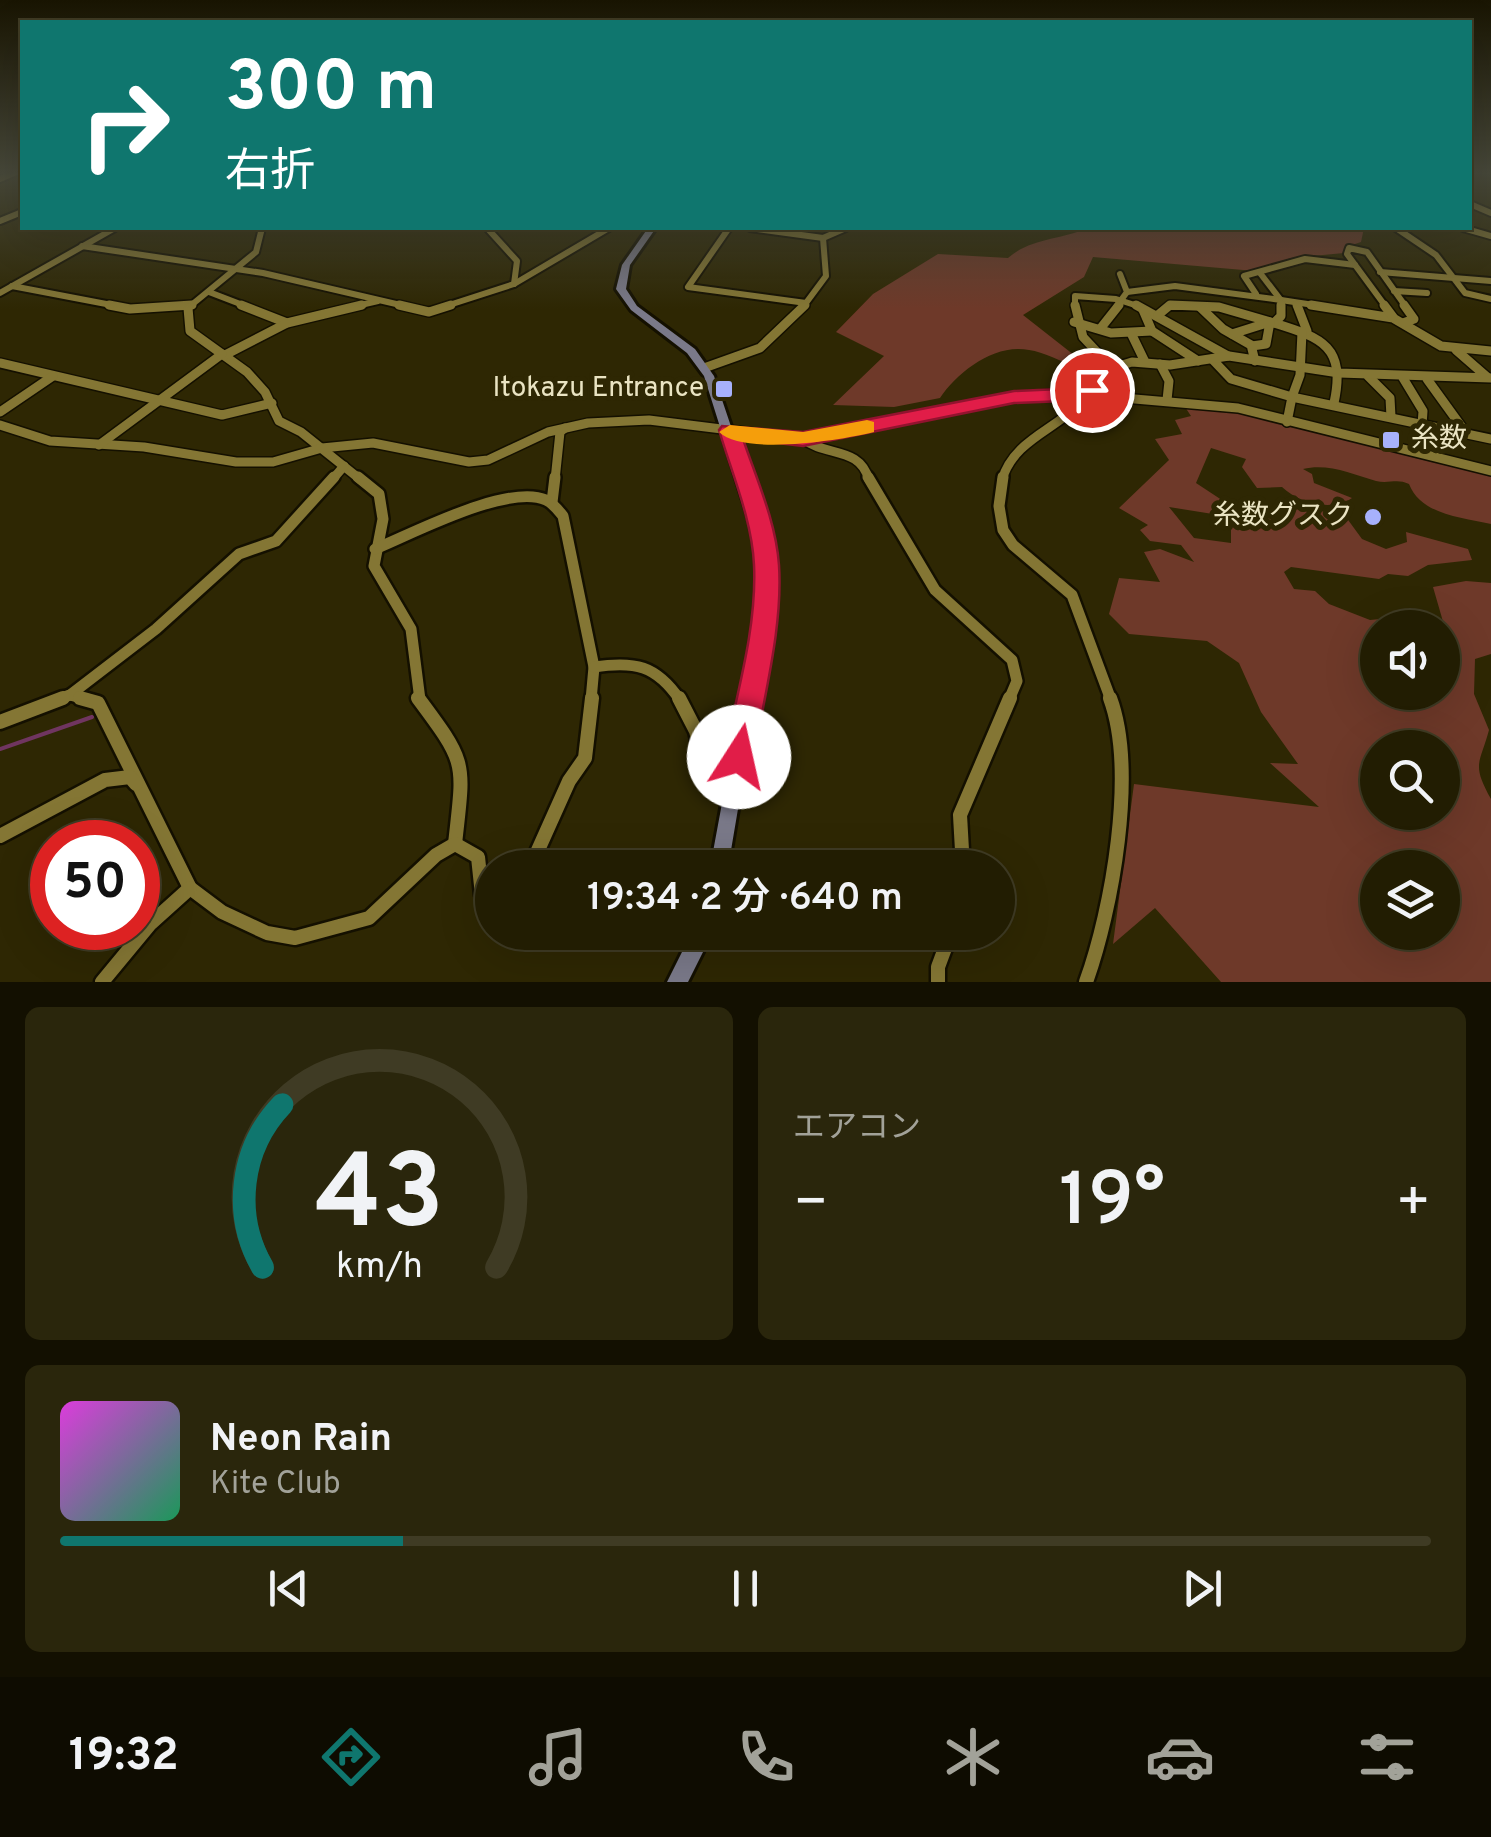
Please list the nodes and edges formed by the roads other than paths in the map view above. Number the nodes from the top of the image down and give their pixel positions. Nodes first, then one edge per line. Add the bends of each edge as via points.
1 (111, 230) edge
2 (262, 230) edge
3 (489, 230) edge
4 (606, 230) edge
5 (651, 230) edge
6 (728, 230) edge
7 (765, 230) edge
8 (841, 230) edge
9 (1399, 230) edge
10 (823, 238) junction
11 (82, 246) junction
12 (1355, 265) junction
13 (240, 270) junction
14 (1380, 272) junction
15 (1260, 273) junction
16 (1120, 274) dead end
17 (1454, 278) junction
18 (1491, 281) edge
19 (514, 284) junction
20 (12, 286) junction
21 (1184, 288) junction
22 (1394, 291) junction
23 (0, 292) edge
24 (208, 292) junction
25 (1127, 292) junction
26 (1256, 294) junction
27 (1428, 294) dead end
28 (384, 299) junction
29 (1491, 299) edge
30 (1281, 300) junction
31 (806, 303) junction
32 (1123, 303) junction
33 (1297, 304) junction
34 (1180, 305) junction
35 (1198, 307) junction
36 (188, 308) junction
37 (1143, 310) junction
38 (1158, 315) junction
39 (1398, 320) junction
40 (1074, 322) junction
41 (1272, 322) junction
42 (286, 323) junction
43 (1186, 327) junction
44 (1100, 329) junction
45 (1304, 331) junction
46 (1152, 332) junction
47 (1131, 333) junction
48 (1232, 334) junction
49 (1252, 346) junction
50 (1456, 350) junction
51 (1491, 352) edge
52 (223, 354) junction
53 (1229, 356) junction
54 (1212, 359) junction
55 (1255, 360) junction
56 (1198, 361) junction
57 (1144, 362) junction
58 (0, 364) edge
59 (1160, 364) junction
60 (1394, 366) dead end
61 (704, 368) junction
62 (1112, 368) junction
63 (1299, 368) junction
64 (1339, 374) junction
65 (1367, 375) junction
66 (53, 376) junction
67 (1401, 377) junction
68 (1427, 379) junction
69 (1490, 379) edge
70 (1089, 394) junction
71 (1292, 398) junction
72 (158, 400) junction
73 (1167, 400) junction
74 (272, 403) junction
75 (1334, 403) junction
76 (0, 412) edge
77 (1392, 417) junction
78 (1287, 422) junction
79 (0, 424) edge
80 (1422, 425) junction
81 (566, 428) junction
82 (729, 430) junction
83 (1466, 433) junction
84 (803, 439) junction
85 (1491, 439) edge
86 (98, 445) junction
87 (322, 448) junction
88 (344, 466) junction
89 (1491, 472) edge
90 (552, 502) junction
91 (375, 550) junction
92 (594, 668) junction
93 (70, 694) junction
94 (0, 722) edge
95 (140, 788) junction
96 (733, 792) junction
97 (0, 836) edge
98 (455, 844) junction
99 (538, 850) edge
100 (723, 850) edge
101 (962, 850) edge
102 (475, 856) edge
103 (190, 888) junction
104 (694, 950) edge
105 (944, 950) edge
106 (102, 982) edge
107 (677, 982) edge
108 (938, 982) edge
109 (1086, 982) edge

1 - 11 street
2 - 13 street via 256,252
3 - 19 street via 517,261
4 - 19 street
5 - 61 main road via 626,265 621,289
6 - 31 street via 688,287
7 - 10 street
8 - 10 street
9 - 17 street via 1436,255
10 - 31 street via 826,274
11 - 13 street
11 - 20 street
12 - 14 street via 1346,254 1356,247
12 - 15 street via 1305,259
12 - 39 street
13 - 24 street
13 - 28 street
14 - 17 street
14 - 22 street
15 - 26 street via 1244,276
15 - 30 street
16 - 25 street
17 - 18 street
17 - 29 street via 1466,293
19 - 28 street via 428,312
20 - 23 street
20 - 36 street via 130,309
21 - 25 street
21 - 26 street
21 - 35 street
22 - 27 street
22 - 39 street via 1414,319
24 - 36 street
24 - 42 street
25 - 32 street
26 - 30 street
28 - 42 street
30 - 33 street
30 - 41 street via 1281,316
31 - 61 street via 765,348
32 - 37 street
32 - 40 street via 1075,296
32 - 44 street via 1106,314
33 - 39 street
33 - 45 street
34 - 35 street
34 - 38 street
34 - 43 street
35 - 41 street
35 - 48 street
36 - 52 street via 190,331
37 - 38 street
37 - 46 street
38 - 43 street
39 - 50 street
40 - 44 street
40 - 62 street via 1087,347
41 - 45 street
41 - 48 street
41 - 49 street via 1266,344
42 - 52 street
43 - 53 street
44 - 47 street via 1111,338
45 - 63 street
45 - 64 street via 1332,349
46 - 47 street
46 - 56 street
47 - 57 street
48 - 49 street
49 - 55 street
50 - 51 street
50 - 69 street
52 - 72 street
52 - 74 street
53 - 54 street
53 - 55 street
54 - 56 street
54 - 71 street via 1232,379
55 - 63 street
56 - 59 street
57 - 59 street
57 - 62 street
58 - 66 street
59 - 73 street
60 - 67 street
61 - 82 main road
62 - 70 street via 1093,376
63 - 64 street
63 - 71 street
64 - 65 street
64 - 75 street
65 - 67 street
65 - 77 street via 1390,398
66 - 72 street
66 - 76 street
67 - 68 street
67 - 80 street via 1423,412
68 - 69 street
68 - 83 street
70 - 73 street
70 - 84 street via 1014,397
70 - 109 street via 1072,415 1012,457 999,506 1013,545 1072,595 1116,715 1122,772 1106,926
71 - 75 street
71 - 78 street
72 - 74 street via 222,415
72 - 86 street
73 - 78 street
74 - 87 street via 280,421
75 - 77 street
77 - 80 street
78 - 89 street
79 - 86 street via 50,441
80 - 83 street
81 - 82 street via 649,420
81 - 87 street via 469,462 395,445
81 - 90 street via 560,432
82 - 84 street
82 - 96 main road via 767,567
83 - 85 street
84 - 101 street via 865,466 871,489 935,590 1012,660 1016,680 960,815
86 - 87 street via 255,463
87 - 88 street
88 - 91 street via 379,494 383,519
88 - 93 street via 276,541 238,554 156,629
90 - 91 street via 508,500
90 - 92 street via 562,516
91 - 98 street via 374,566 411,629 416,694 457,750 464,773
92 - 96 street via 638,664 655,671 686,712 709,786
92 - 99 street via 585,758
93 - 94 street
93 - 95 street via 98,703
95 - 97 street via 130,777 105,780
95 - 103 street
96 - 100 main road
98 - 102 street
98 - 103 street via 369,918 295,938 222,912
103 - 106 street
104 - 107 main road
105 - 108 street

